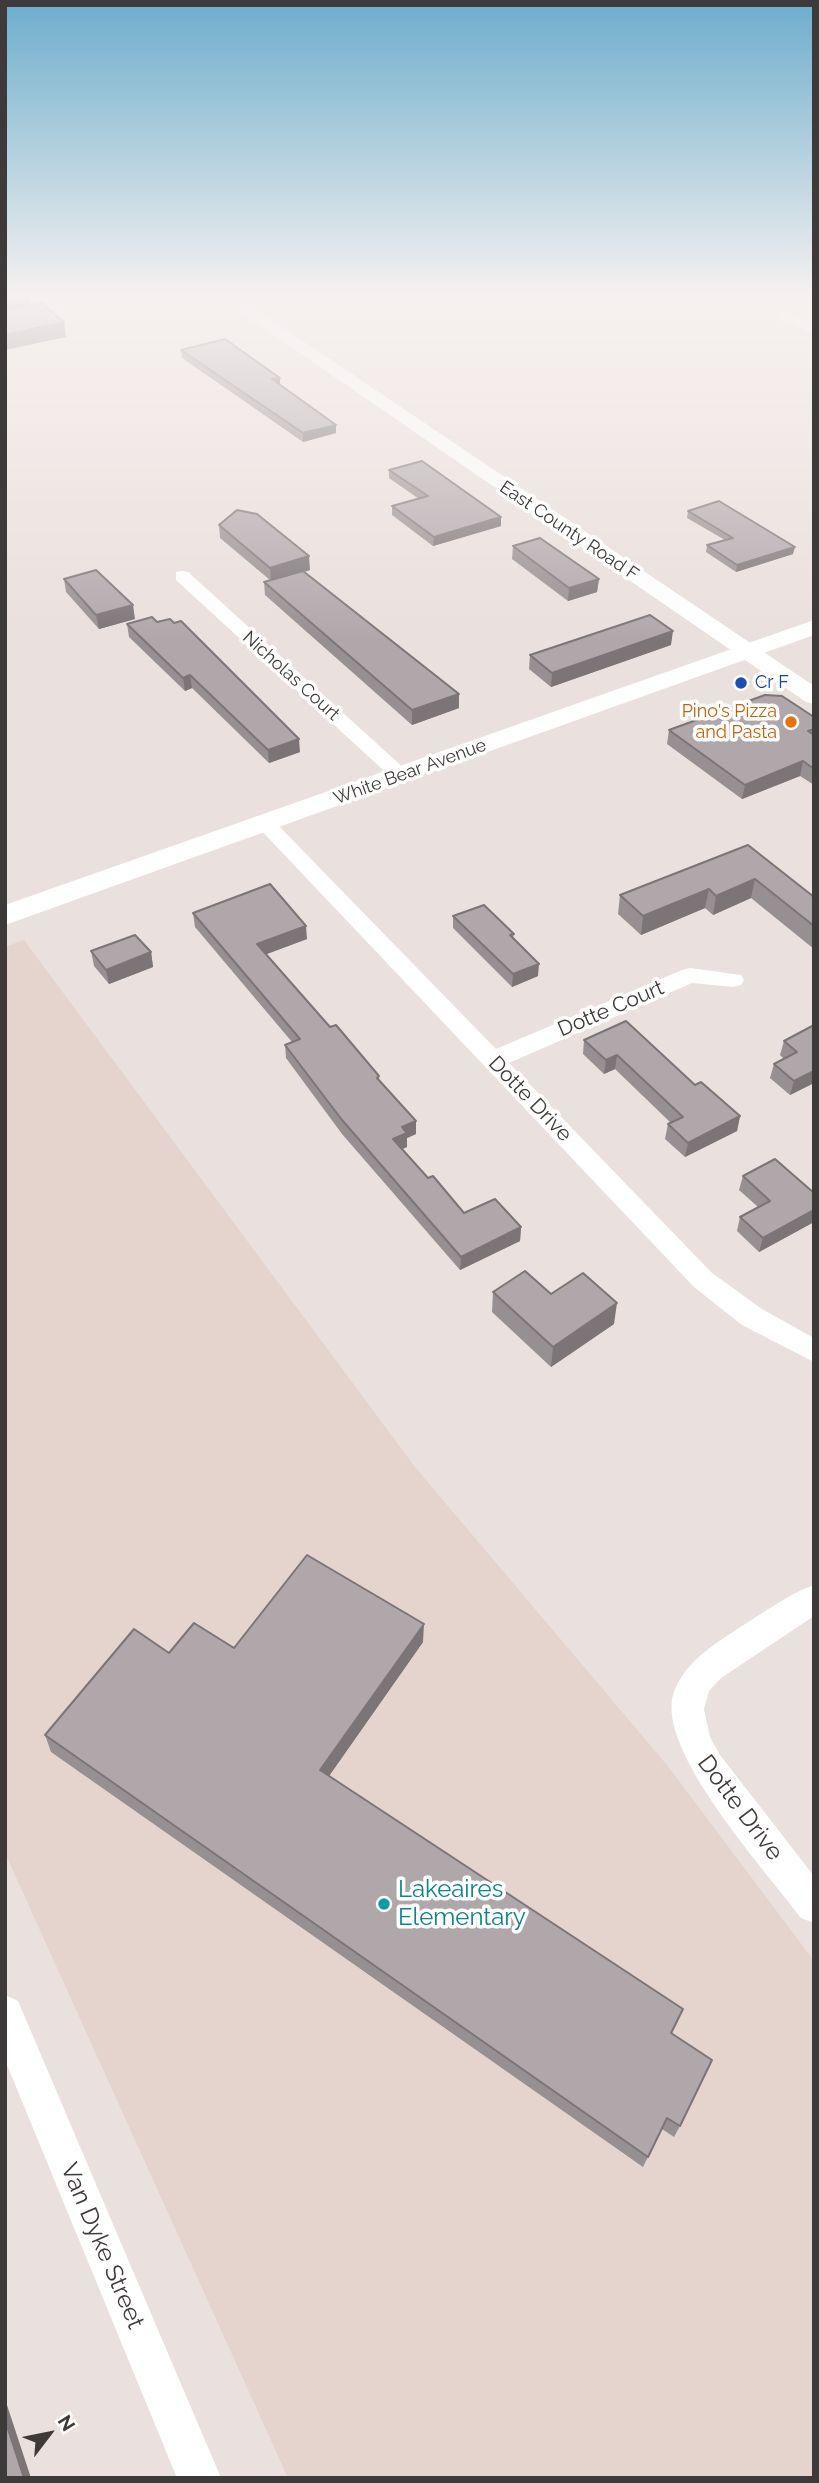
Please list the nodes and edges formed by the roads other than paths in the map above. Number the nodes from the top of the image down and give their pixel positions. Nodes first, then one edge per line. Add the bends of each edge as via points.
1 (391, 409) edge
2 (182, 576) dead end
3 (814, 627) edge
4 (814, 650) edge
5 (745, 651) junction
6 (769, 667) junction
7 (814, 697) edge
8 (400, 775) junction
9 (273, 831) junction
10 (5, 916) edge
11 (5, 937) edge
12 (733, 980) dead end
13 (493, 1060) junction
14 (814, 1351) edge
15 (814, 1599) edge
16 (814, 1905) edge
17 (5, 2014) edge
18 (199, 2478) edge

1 - 5 street, East County Road F
2 - 8 street, Nicholas Court
3 - 5 main road, White Bear Avenue
4 - 6 main road, White Bear Avenue
5 - 6 street, East County Road F
5 - 8 main road, White Bear Avenue
6 - 7 street, East County Road F
6 - 9 main road, White Bear Avenue
8 - 9 main road, White Bear Avenue
9 - 10 main road, White Bear Avenue
9 - 11 main road, White Bear Avenue
9 - 13 street, Dotte Drive
12 - 13 street, Dotte Court via 690,975
13 - 14 street, Dotte Drive via 703,1280 752,1317
15 - 16 street, Dotte Drive via 702,1671 691,1692 687,1716 692,1743 708,1767
17 - 18 street, Van Dyke Street

